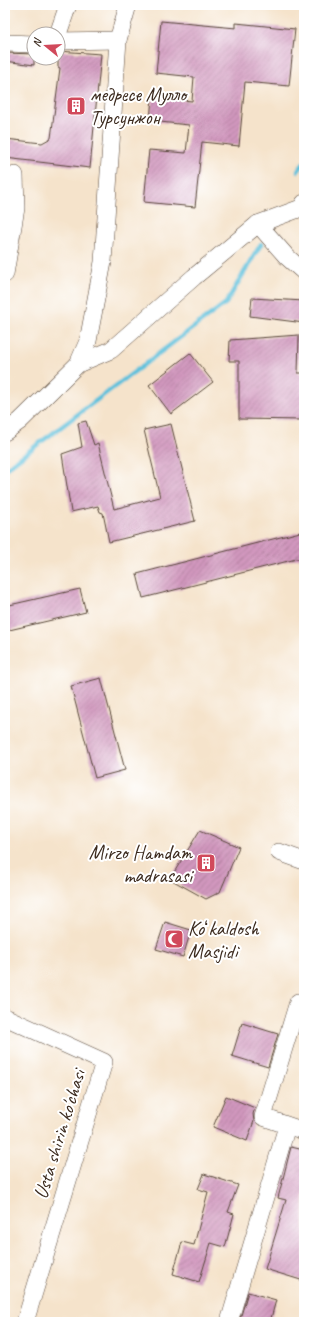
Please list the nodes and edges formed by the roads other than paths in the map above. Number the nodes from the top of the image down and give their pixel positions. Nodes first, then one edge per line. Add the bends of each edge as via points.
1 (68, 5) edge
2 (128, 5) edge
3 (61, 26) edge
4 (118, 40) junction
5 (66, 41) edge
6 (5, 43) edge
7 (26, 44) edge
8 (15, 175) dead end
9 (304, 204) edge
10 (258, 224) junction
11 (304, 272) edge
12 (5, 274) edge
13 (78, 364) junction
14 (5, 432) edge
15 (279, 852) dead end
16 (304, 862) edge
17 (298, 1002) dead end
18 (5, 1017) edge
19 (287, 1126) junction
20 (304, 1132) edge
21 (25, 1322) edge
22 (229, 1322) edge

1 - 3 street
2 - 4 street
4 - 5 street
4 - 13 street via 103,262 88,341
6 - 7 street
8 - 12 street via 16,208
9 - 10 street via 301,208
10 - 11 street
10 - 13 street via 111,350
13 - 14 street via 20,421
15 - 16 street
17 - 19 street via 263,1117
18 - 21 street, Usta shirin ko'chasi via 104,1062
19 - 20 street
19 - 22 street

